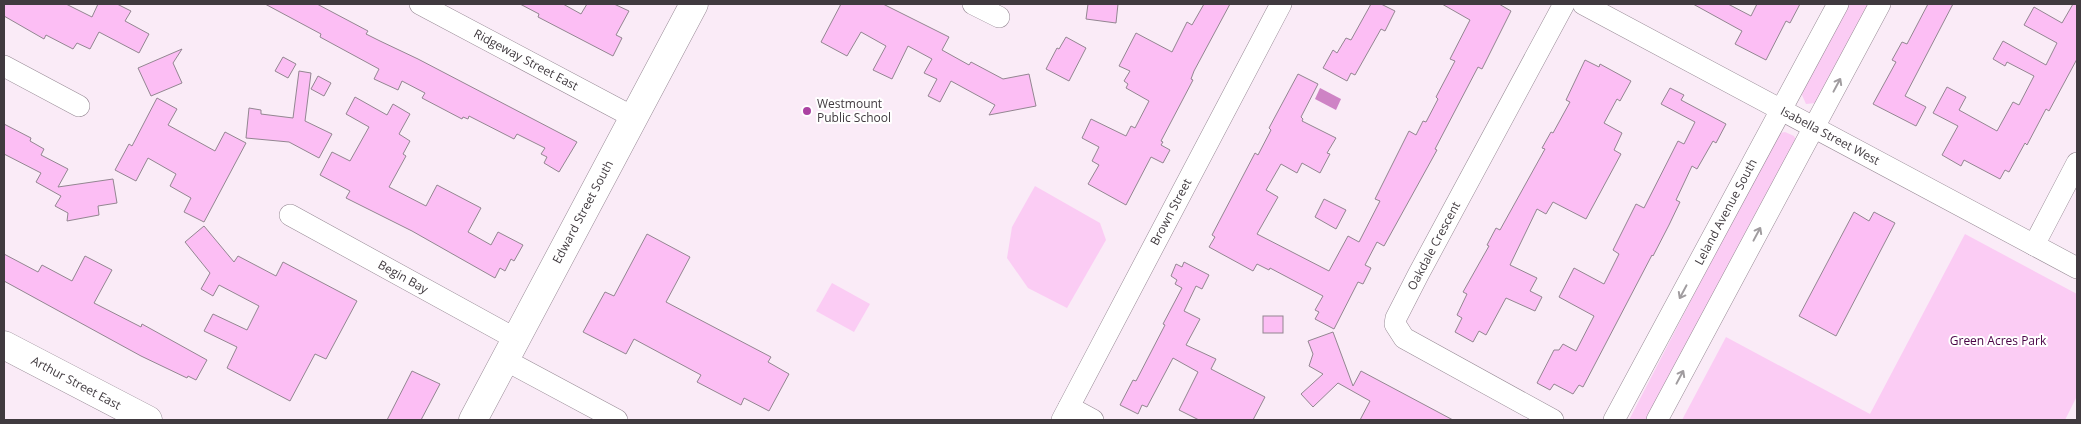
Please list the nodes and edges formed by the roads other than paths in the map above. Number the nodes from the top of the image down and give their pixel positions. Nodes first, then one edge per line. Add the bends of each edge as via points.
1 (420, 4) edge
2 (694, 4) edge
3 (973, 4) edge
4 (1281, 4) edge
5 (1564, 4) edge
6 (1583, 4) edge
7 (1838, 4) edge
8 (1880, 4) edge
9 (999, 17) dead end
10 (4, 66) edge
11 (79, 106) dead end
12 (1782, 110) junction
13 (633, 117) junction
14 (1814, 128) junction
15 (2077, 162) edge
16 (290, 214) dead end
17 (2034, 245) junction
18 (2077, 268) edge
19 (4, 345) edge
20 (510, 350) junction
21 (1065, 414) edge
22 (148, 420) edge
23 (473, 420) edge
24 (617, 420) edge
25 (1093, 420) edge
26 (1553, 420) edge
27 (1614, 420) edge
28 (1657, 420) edge

1 - 13 street, Ridgeway Street East
2 - 13 main road, Edward Street South
3 - 9 street
4 - 21 street, Brown Street
5 - 26 street, Oakdale Crescent via 1395,324 1404,338 1416,346
6 - 12 street, Isabella Street West
7 - 12 street, Leland Avenue South
14 -> 8 street
10 - 11 street
12 - 14 street, Isabella Street West
12 -> 27 street, Leland Avenue South
13 - 20 main road, Edward Street South
14 - 17 street, Isabella Street West
28 -> 14 street
15 - 17 street
16 - 20 street, Begin Bay
17 - 18 street, Isabella Street West
19 - 22 main road, Arthur Street East
20 - 23 main road, Edward Street South
20 - 24 street, Begin Bay
21 - 25 street

